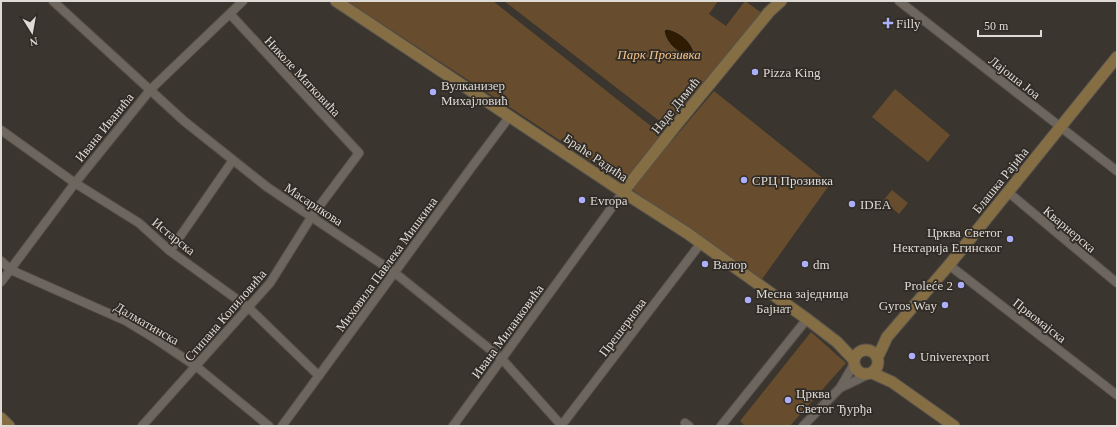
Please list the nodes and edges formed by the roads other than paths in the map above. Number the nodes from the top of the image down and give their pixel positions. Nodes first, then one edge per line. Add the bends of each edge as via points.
1 (53, 1) edge
2 (243, 1) edge
3 (336, 1) edge
4 (781, 1) edge
5 (900, 1) edge
6 (230, 14) junction
7 (1117, 56) edge
8 (151, 90) junction
9 (510, 116) junction
10 (1060, 127) junction
11 (1, 130) edge
12 (359, 153) joint
13 (233, 160) junction
14 (1117, 171) edge
15 (75, 183) junction
16 (623, 192) junction
17 (1008, 192) junction
18 (312, 216) junction
19 (701, 243) junction
20 (170, 251) junction
21 (1, 262) edge
22 (949, 265) junction
23 (11, 270) junction
24 (395, 273) junction
25 (1, 282) edge
26 (1117, 283) edge
27 (249, 308) junction
28 (807, 319) junction
29 (887, 337) junction
30 (858, 357) junction
31 (502, 359) junction
32 (196, 367) junction
33 (874, 367) junction
34 (319, 376) junction
35 (840, 388) junction
36 (1117, 395) edge
37 (1, 418) edge
38 (808, 424) edge
39 (9, 426) edge
40 (142, 426) edge
41 (269, 426) edge
42 (282, 426) edge
43 (453, 426) edge
44 (561, 426) edge
45 (721, 426) edge
46 (954, 426) edge

1 - 8 street, Масарикова
2 - 6 street, Ивана Иванића
3 - 9 street, Браће Радића
4 - 16 street, Наде Димић via 769,12
5 - 10 street, Лајоша Јоа
6 - 8 street, Ивана Иванића
6 - 12 street, Николе Матковића
7 - 10 street, Блашка Рајића
8 - 13 street, Масарикова via 184,121
8 - 15 street, Ивана Иванића
9 - 16 street, Браће Радића
9 - 24 street, Миховила Павлека Мишкина
10 - 14 street, Лајоша Јоа
10 - 17 street, Блашка Рајића
11 - 15 street, Истарска
12 - 18 street, Стипана Копиловића
13 - 18 street, Масарикова via 267,187
13 - 20 street
15 - 20 street, Истарска via 139,223
15 - 23 street, Ивана Иванића
16 - 19 street, Браће Радића
16 - 31 street, Ивана Миланковића
17 - 22 street, Блашка Рајића
17 - 26 street, Кварнерска
18 - 24 street, Масарикова
18 - 27 street, Стипана Копиловића via 270,284
19 - 28 street, Браће Радића
19 - 44 street, Прешернова
20 - 27 street, Истарска
21 - 23 street, Далматинска
22 - 29 street, Блашка Рајића
22 - 36 street, Првомајска
23 - 25 street, Ивана Иванића
23 - 32 street, Далматинска via 126,321
24 - 31 street, Масарикова
24 - 34 street, Миховила Павлека Мишкина
27 - 32 street, Стипана Копиловића
27 - 34 street, Истарска
28 - 30 street, Браће Радића
28 - 45 street
29 - 30 street, Блашка Рајића via 874,343
29 - 33 street, Блашка Рајића
30 - 33 street via 874,353
30 - 33 street via 855,368 860,373
30 - 35 street
31 - 43 street, Ивана Миланковића
31 - 44 street, Масарикова
32 - 40 street, Стипана Копиловића
32 - 41 street, Далматинска
33 - 35 street via 857,380
33 - 46 street
34 - 42 street, Миховила Павлека Мишкина
35 - 38 street
37 - 39 street

